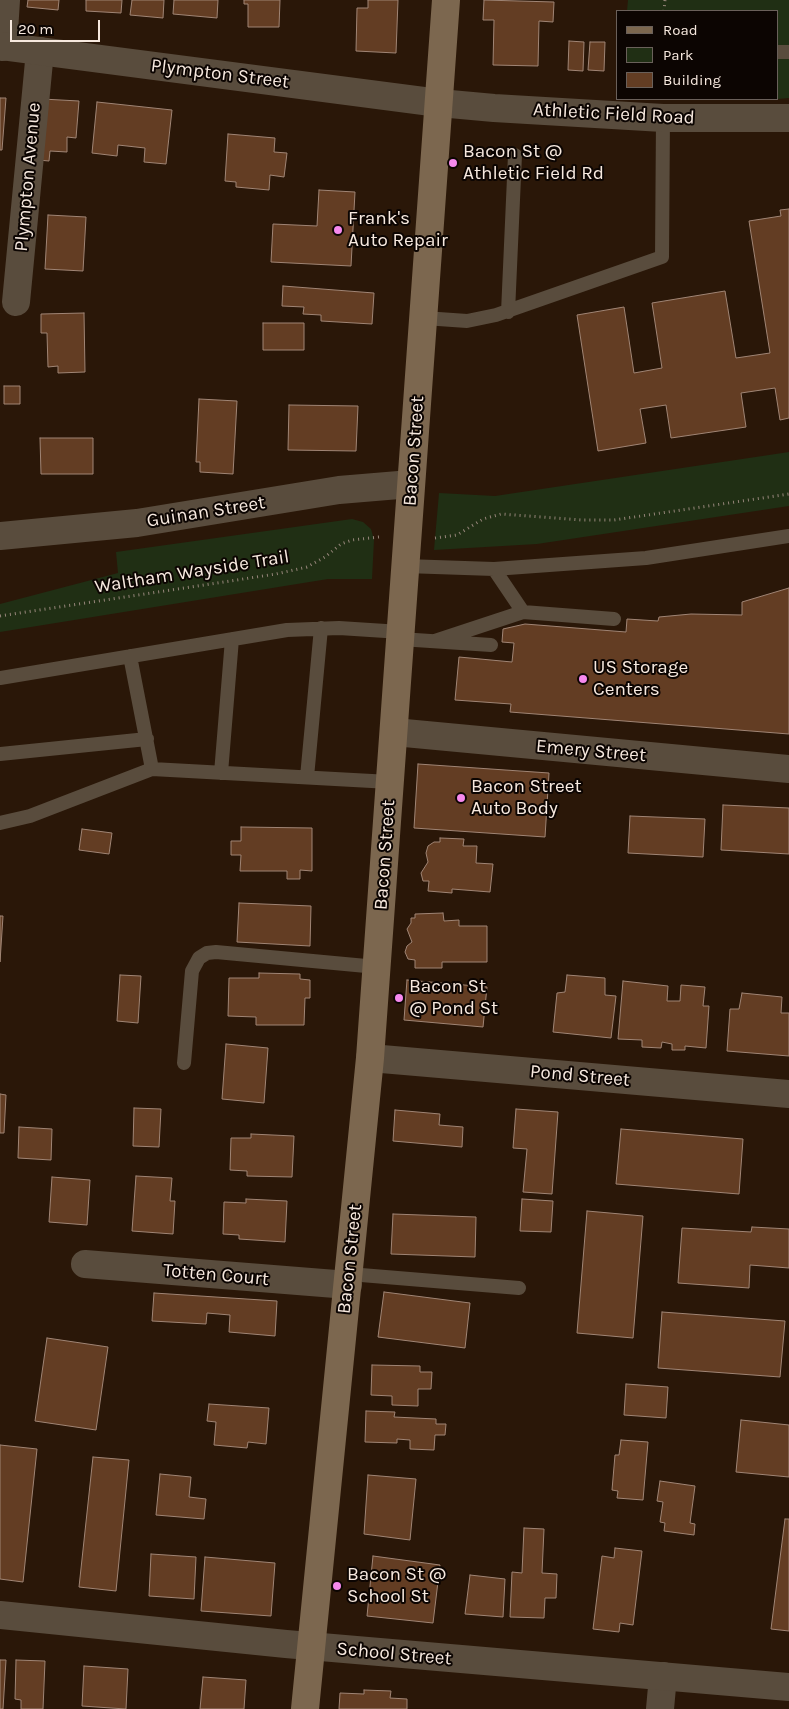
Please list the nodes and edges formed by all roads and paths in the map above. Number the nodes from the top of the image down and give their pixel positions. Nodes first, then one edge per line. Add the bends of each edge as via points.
1 (6, 0) edge
2 (446, 0) edge
3 (2, 47) edge
4 (40, 51) junction
5 (439, 103) junction
6 (663, 118) junction
7 (789, 118) edge
8 (515, 155) dead end
9 (16, 302) dead end
10 (508, 312) junction
11 (424, 318) junction
12 (411, 484) junction
13 (789, 494) edge
14 (0, 536) edge
15 (789, 536) edge
16 (380, 537) dead end
17 (432, 538) dead end
18 (406, 566) junction
19 (494, 569) junction
20 (523, 612) junction
21 (0, 616) edge
22 (614, 618) dead end
23 (321, 628) junction
24 (401, 635) junction
25 (232, 639) junction
26 (435, 641) junction
27 (491, 645) dead end
28 (130, 656) junction
29 (0, 678) edge
30 (394, 732) junction
31 (147, 739) junction
32 (0, 754) edge
33 (152, 769) junction
34 (789, 769) edge
35 (221, 773) junction
36 (307, 777) junction
37 (390, 782) junction
38 (0, 824) edge
39 (377, 967) junction
40 (370, 1058) junction
41 (184, 1063) dead end
42 (789, 1094) edge
43 (85, 1264) dead end
44 (348, 1280) junction
45 (519, 1288) dead end
46 (0, 1615) edge
47 (312, 1646) junction
48 (663, 1676) junction
49 (789, 1687) edge
50 (305, 1709) edge
51 (660, 1709) edge

1 - 3 street
2 - 5 main road, Bacon Street
3 - 4 street, Plympton Street
4 - 5 street, Plympton Street
4 - 9 street, Plympton Avenue
5 - 6 street, Athletic Field Road
5 - 11 main road, Bacon Street
6 - 7 street, Athletic Field Road
6 - 10 lane via 662,257
8 - 10 lane
10 - 11 lane via 467,320
11 - 12 main road, Bacon Street
12 - 14 street, Guinan Street via 340,490 137,523
12 - 18 main road, Bacon Street
13 - 17 path via 614,520 501,514 483,519 458,535
15 - 19 lane via 646,558
16 - 21 path, Waltham Wayside Trail via 352,540 307,567 276,574
18 - 19 lane
18 - 24 main road, Bacon Street
19 - 20 lane
20 - 22 lane
20 - 26 lane
23 - 24 lane
23 - 25 lane
23 - 36 lane
24 - 26 lane
24 - 30 main road, Bacon Street
25 - 28 lane
25 - 35 lane
26 - 27 lane
28 - 29 lane
28 - 31 lane
30 - 34 street, Emery Street
30 - 37 main road, Bacon Street
31 - 32 lane
31 - 33 lane
33 - 35 lane
33 - 38 lane via 30,816
35 - 36 lane
36 - 37 lane
37 - 39 main road, Bacon Street
39 - 40 main road, Bacon Street
39 - 41 lane via 207,953 199,958 192,971
40 - 42 street, Pond Street
40 - 44 main road, Bacon Street
43 - 44 street, Totten Court
44 - 45 lane
44 - 47 main road, Bacon Street
46 - 47 street, School Street
47 - 48 street, School Street
47 - 50 main road, Bacon Street
48 - 49 street, School Street
48 - 51 street

